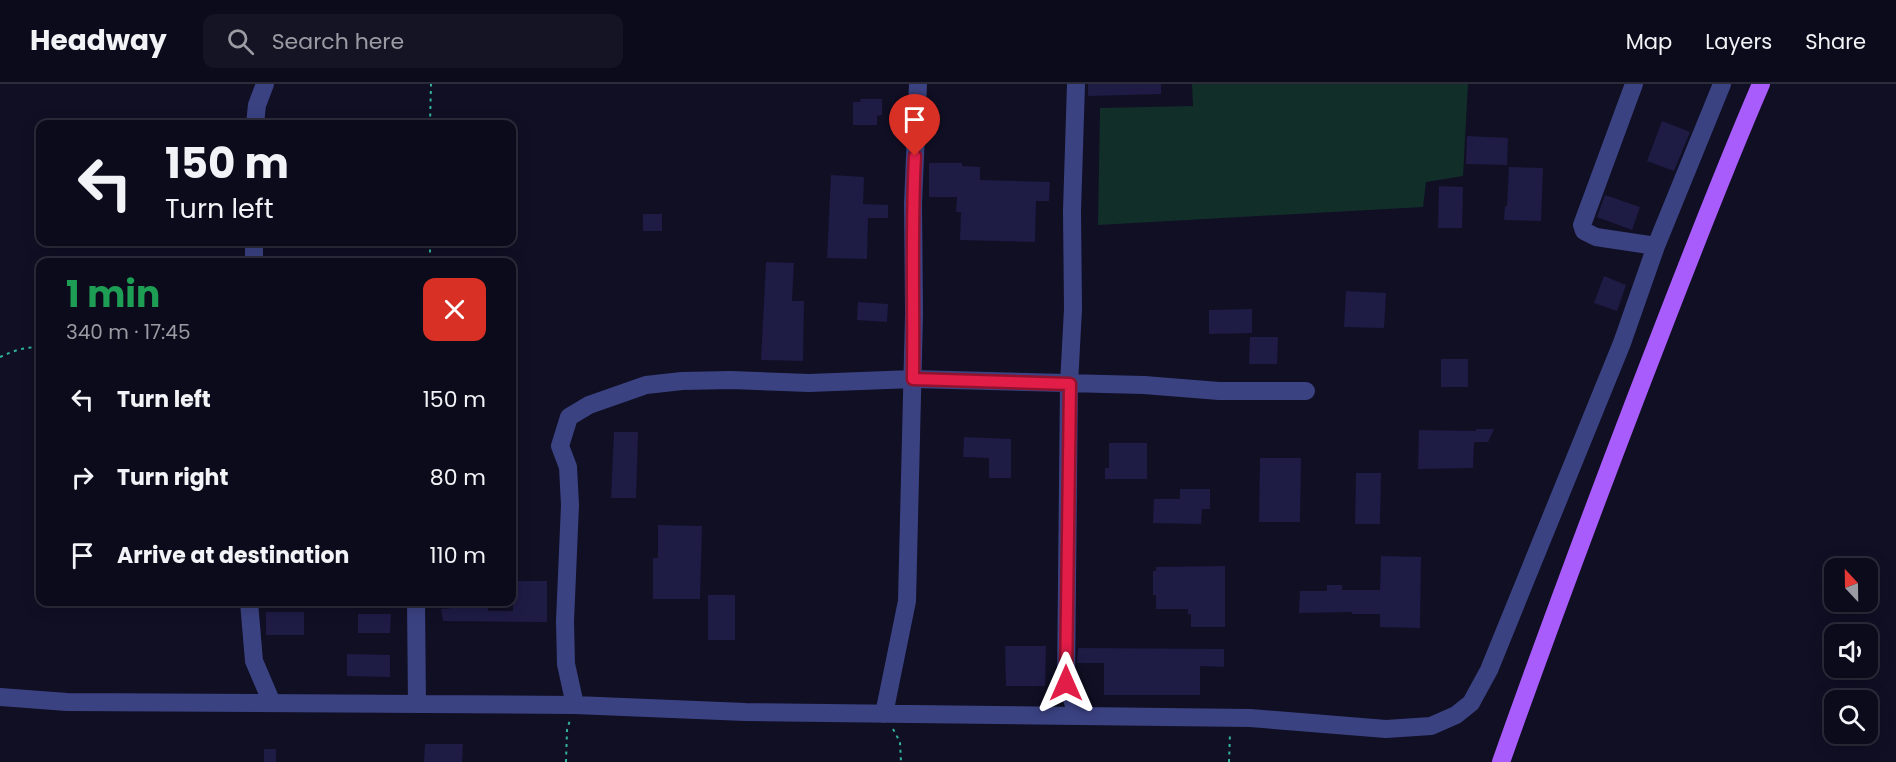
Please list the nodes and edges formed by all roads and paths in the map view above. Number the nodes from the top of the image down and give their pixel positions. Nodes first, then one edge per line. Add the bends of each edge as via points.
1 (265, 84) edge
2 (431, 84) edge
3 (918, 84) edge
4 (1076, 84) edge
5 (1634, 84) edge
6 (1722, 84) edge
7 (1761, 84) edge
8 (255, 120) edge
9 (430, 120) edge
10 (1656, 246) junction
11 (36, 347) edge
12 (0, 357) edge
13 (913, 379) junction
14 (1070, 384) junction
15 (1306, 391) dead end
16 (249, 606) edge
17 (416, 606) edge
18 (0, 697) edge
19 (272, 703) junction
20 (417, 704) junction
21 (575, 705) junction
22 (884, 714) junction
23 (1078, 716) junction
24 (1230, 718) junction
25 (566, 762) edge
26 (901, 762) edge
27 (1229, 762) edge
28 (1501, 762) edge

1 - 8 street
2 - 9 path
3 - 13 street
4 - 14 street
5 - 10 street via 1582,225 1584,231 1596,237
6 - 10 street
7 - 28 main road via 1721,177
10 - 24 street via 1622,343 1489,670 1471,704 1431,726 1386,729
11 - 12 path
13 - 14 street
13 - 21 street via 682,381 646,385 588,405 569,417 560,446 568,467 566,664
13 - 22 street via 907,601
14 - 15 street
14 - 23 street via 1066,683
16 - 19 street via 254,661
17 - 20 street
18 - 19 street via 67,702
19 - 20 street
20 - 21 street
21 - 22 street
21 - 25 path via 567,730
22 - 23 street
22 - 26 path via 900,742
23 - 24 street
24 - 27 path

